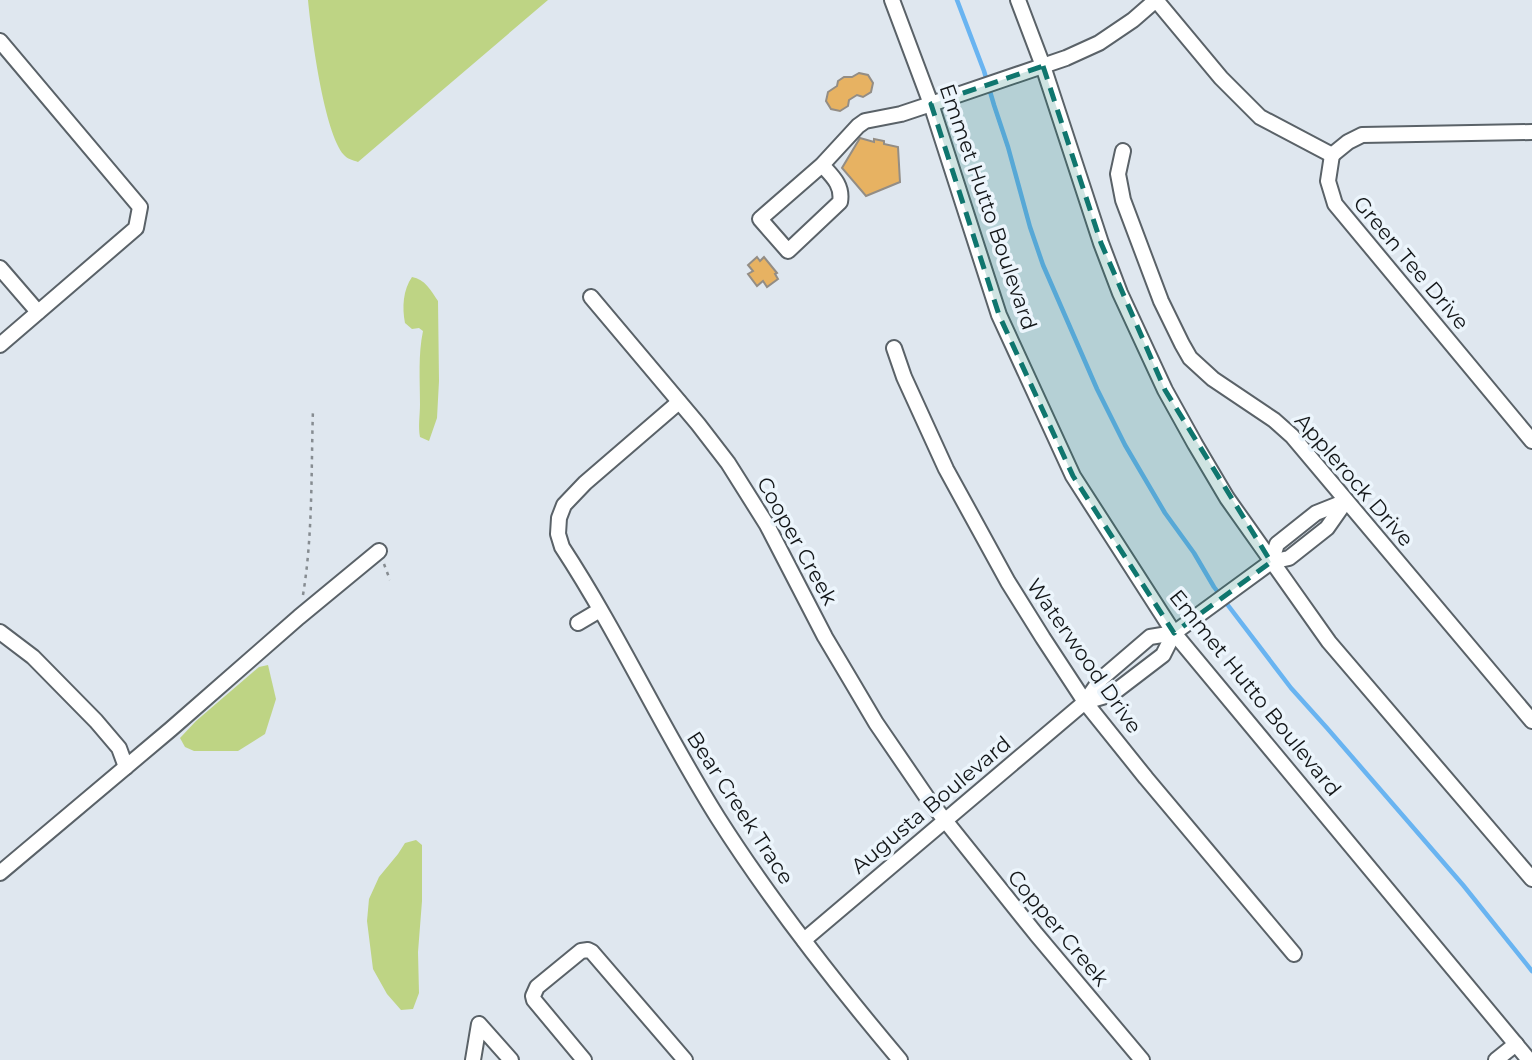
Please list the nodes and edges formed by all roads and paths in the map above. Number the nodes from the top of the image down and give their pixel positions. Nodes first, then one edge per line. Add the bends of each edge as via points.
1 (892, 0) edge
2 (1018, 0) edge
3 (1156, 0) edge
4 (0, 41) edge
5 (1044, 66) junction
6 (932, 104) junction
7 (1532, 132) edge
8 (1123, 151) dead end
9 (1332, 155) junction
10 (822, 165) junction
11 (0, 268) edge
12 (592, 297) dead end
13 (38, 312) junction
14 (0, 345) edge
15 (894, 348) dead end
16 (679, 402) junction
17 (313, 410) dead end
18 (1532, 441) edge
19 (1346, 500) junction
20 (379, 551) dead end
21 (1271, 562) junction
22 (600, 610) junction
23 (299, 617) junction
24 (578, 623) dead end
25 (0, 632) edge
26 (1174, 633) junction
27 (1085, 702) junction
28 (1532, 721) edge
29 (126, 767) junction
30 (944, 820) junction
31 (0, 873) edge
32 (1532, 879) edge
33 (804, 940) junction
34 (1294, 954) dead end
35 (1516, 1044) junction
36 (473, 1060) edge
37 (511, 1060) edge
38 (584, 1060) edge
39 (685, 1060) edge
40 (900, 1060) edge
41 (1142, 1060) edge
42 (1496, 1060) edge
43 (1529, 1060) edge

1 - 6 street, Emmet Hutto Boulevard
2 - 5 street
3 - 5 street via 1099,43
3 - 9 street via 1260,117
4 - 13 street via 140,207 136,228
5 - 6 street
5 - 21 street via 1120,293 1165,390 1227,498
6 - 10 street via 866,121
6 - 26 street, Emmet Hutto Boulevard via 999,315 1073,476
7 - 9 street via 1362,135
8 - 19 street, Applerock Drive via 1118,174 1123,200 1161,301 1189,358 1292,436
9 - 18 street, Green Tee Drive via 1328,181 1335,204
10 - 10 street via 760,219 788,251 840,202 841,190
11 - 13 street
12 - 16 street, Cooper Creek
13 - 14 street
15 - 27 street, Waterwood Drive via 925,425 975,524
16 - 22 street, Bear Creek Trace via 585,483 564,505 559,518 562,547
16 - 30 street, Cooper Creek via 755,505 876,723
17 - 23 path via 307,568
19 - 21 street, Augusta Boulevard via 1327,528 1289,558
19 - 28 street, Applerock Drive
20 - 23 street
21 - 26 street, Augusta Boulevard
21 - 32 street via 1329,642
22 - 24 street
22 - 33 street, Bear Creek Trace via 719,819
23 - 29 street
25 - 29 street via 33,657 96,722 119,748
26 - 27 street, Augusta Boulevard via 1150,637 1101,679
26 - 27 street, Augusta Boulevard via 1163,655 1112,694
26 - 35 street, Emmet Hutto Boulevard
27 - 30 street, Augusta Boulevard
27 - 34 street, Waterwood Drive
29 - 31 street
30 - 33 street, Augusta Boulevard
30 - 41 street, Copper Creek
33 - 40 street, Bear Creek Trace
35 - 42 street
35 - 43 street, Emmet Hutto Boulevard
36 - 37 street via 479,1024
38 - 39 street via 533,996 537,987 585,949

